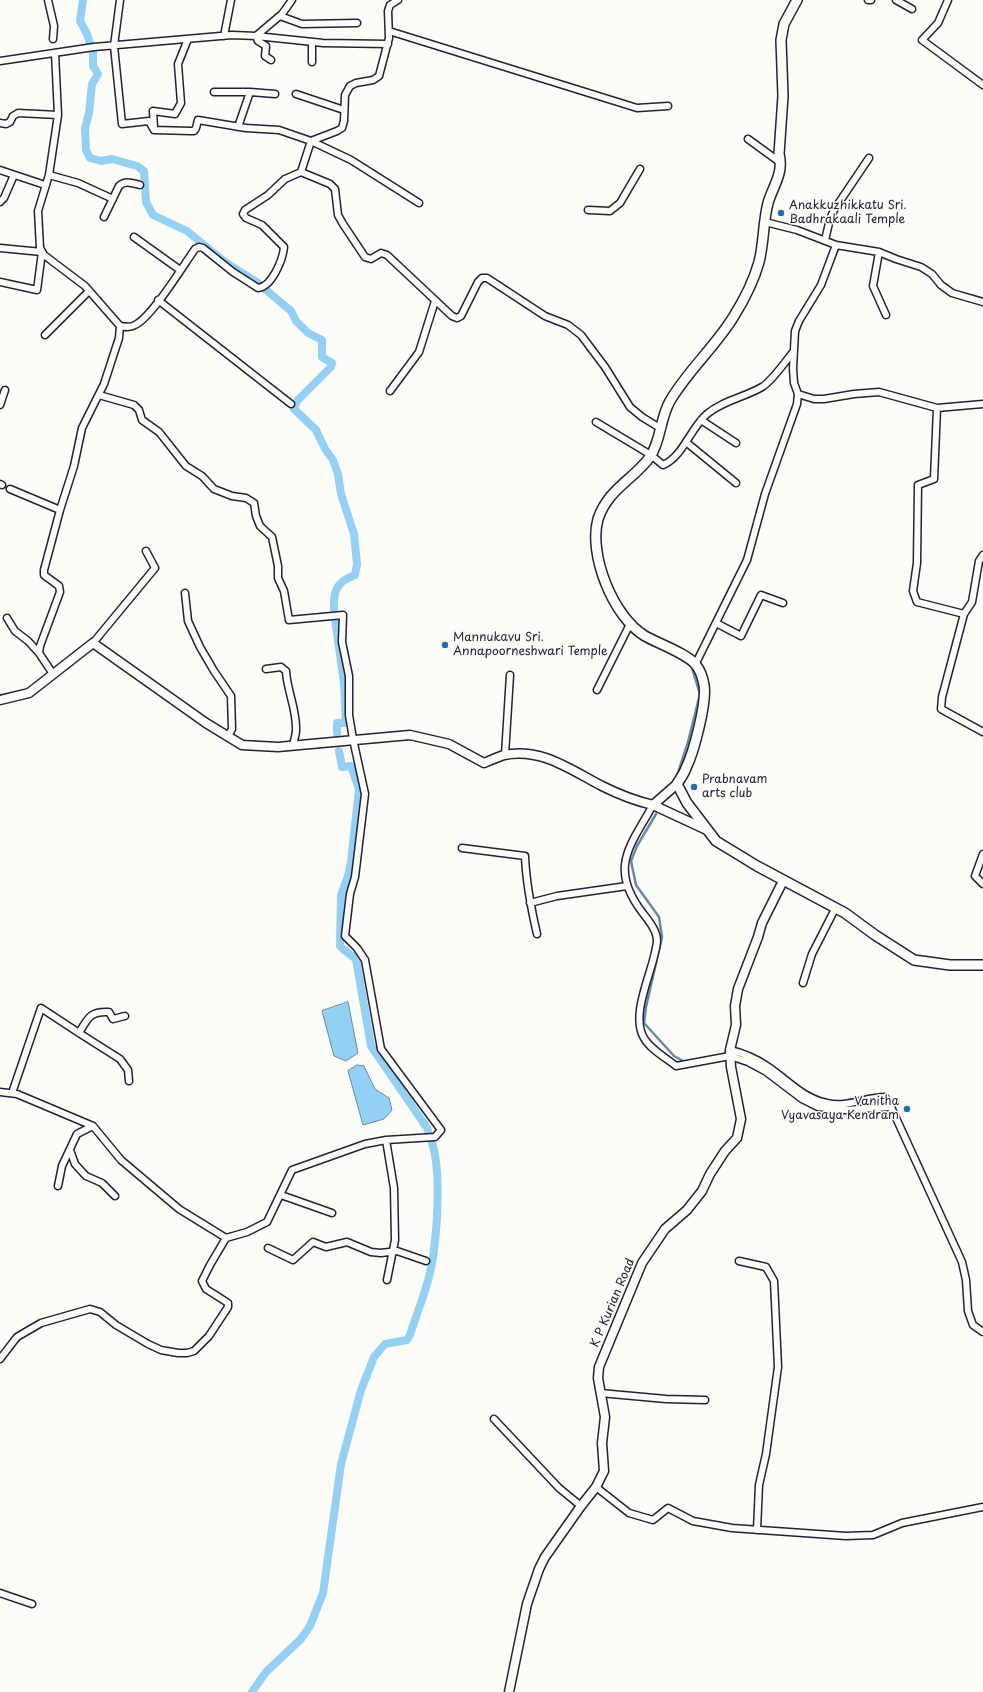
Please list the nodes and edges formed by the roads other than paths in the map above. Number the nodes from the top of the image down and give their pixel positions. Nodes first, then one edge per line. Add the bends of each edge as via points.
1 (48, 0) edge
2 (120, 0) edge
3 (231, 0) edge
4 (292, 0) edge
5 (398, 0) edge
6 (797, 0) edge
7 (896, 0) edge
8 (948, 0) edge
9 (912, 9) dead end
10 (280, 16) junction
11 (357, 23) dead end
12 (389, 32) junction
13 (224, 36) junction
14 (256, 36) junction
15 (53, 39) dead end
16 (188, 39) junction
17 (312, 42) junction
18 (388, 44) junction
19 (114, 46) junction
20 (55, 54) junction
21 (271, 60) dead end
22 (0, 61) edge
23 (312, 62) dead end
24 (983, 85) edge
25 (214, 92) dead end
26 (250, 92) junction
27 (275, 94) dead end
28 (296, 94) dead end
29 (668, 106) dead end
30 (344, 110) junction
31 (58, 115) junction
32 (0, 123) edge
33 (238, 127) junction
34 (154, 130) junction
35 (748, 139) dead end
36 (311, 141) junction
37 (869, 158) dead end
38 (782, 163) junction
39 (640, 169) dead end
40 (0, 170) edge
41 (301, 172) junction
42 (14, 175) junction
43 (49, 175) junction
44 (45, 184) junction
45 (140, 185) dead end
46 (113, 199) junction
47 (0, 202) edge
48 (420, 203) dead end
49 (588, 210) dead end
50 (104, 217) dead end
51 (765, 222) junction
52 (134, 237) dead end
53 (825, 240) junction
54 (836, 245) junction
55 (0, 248) edge
56 (42, 252) junction
57 (879, 252) junction
58 (180, 270) junction
59 (0, 282) edge
60 (88, 291) junction
61 (158, 300) junction
62 (435, 301) junction
63 (983, 302) edge
64 (886, 315) dead end
65 (120, 326) junction
66 (45, 335) dead end
67 (793, 352) junction
68 (5, 390) dead end
69 (390, 392) dead end
70 (798, 394) junction
71 (99, 395) junction
72 (291, 404) dead end
73 (983, 404) edge
74 (0, 405) edge
75 (937, 408) junction
76 (701, 420) junction
77 (596, 422) dead end
78 (660, 428) junction
79 (686, 442) junction
80 (736, 443) dead end
81 (651, 455) junction
82 (736, 483) dead end
83 (10, 489) dead end
84 (60, 510) junction
85 (146, 551) dead end
86 (983, 555) edge
87 (185, 593) dead end
88 (783, 603) dead end
89 (964, 614) junction
90 (6, 618) dead end
91 (716, 623) junction
92 (630, 624) junction
93 (93, 643) junction
94 (39, 653) junction
95 (696, 663) junction
96 (266, 669) dead end
97 (53, 674) junction
98 (510, 675) dead end
99 (597, 690) dead end
100 (0, 700) edge
101 (983, 732) edge
102 (228, 736) junction
103 (350, 740) junction
104 (293, 745) junction
105 (505, 755) junction
106 (677, 784) junction
107 (653, 805) junction
108 (707, 830) junction
109 (462, 848) dead end
110 (983, 854) edge
111 (783, 881) junction
112 (983, 884) edge
113 (627, 886) junction
114 (530, 903) junction
115 (835, 909) junction
116 (537, 934) dead end
117 (983, 965) edge
118 (803, 983) dead end
119 (125, 1016) dead end
120 (79, 1033) junction
121 (730, 1053) junction
122 (129, 1081) dead end
123 (0, 1092) edge
124 (12, 1094) junction
125 (891, 1107) junction
126 (93, 1126) junction
127 (386, 1140) junction
128 (70, 1150) junction
129 (58, 1186) dead end
130 (281, 1195) junction
131 (116, 1196) dead end
132 (332, 1212) dead end
133 (226, 1238) junction
134 (268, 1248) dead end
135 (392, 1252) junction
136 (426, 1261) dead end
137 (740, 1261) dead end
138 (387, 1280) dead end
139 (983, 1332) edge
140 (0, 1359) edge
141 (600, 1393) junction
142 (705, 1400) dead end
143 (494, 1419) dead end
144 (596, 1487) junction
145 (581, 1506) junction
146 (983, 1507) edge
147 (757, 1530) junction
148 (0, 1593) edge
149 (32, 1604) dead end
150 (510, 1692) edge

1 - 15 street via 54,26
2 - 19 street
3 - 13 street
4 - 10 street
5 - 12 street via 390,5 388,11
6 - 38 main road via 784,24 781,40
7 - 9 street
8 - 24 street via 938,23 922,40
10 - 11 street via 302,24
10 - 14 street
12 - 18 street
12 - 29 street via 637,108
13 - 14 street
13 - 16 street
14 - 17 street
14 - 21 street via 258,41 266,46 265,56
16 - 19 street
16 - 34 street via 178,64 180,107 175,114 152,112
17 - 18 street
17 - 23 street
18 - 30 street via 379,76 350,86 344,95
19 - 20 street
19 - 34 street via 122,124 149,121
20 - 22 street
20 - 31 street
25 - 26 street
26 - 27 street
26 - 33 street
28 - 30 street
30 - 36 street via 342,128
31 - 32 street via 18,113 10,122
31 - 43 street
33 - 34 street via 198,120 194,131
33 - 36 street via 279,130
35 - 38 street
36 - 41 street
36 - 48 street via 350,160
37 - 53 street via 834,210
38 - 51 main road via 779,178 768,204
39 - 49 street via 620,203 610,211
40 - 42 street
41 - 58 street via 286,179 243,214 262,225 284,247 278,269 264,287 258,288 199,247
41 - 62 street via 336,189 338,215 365,257 371,259 381,253 387,255
42 - 44 street
42 - 47 street
43 - 44 street
43 - 46 street via 78,183
44 - 56 street via 38,211
45 - 46 street via 122,183
46 - 50 street
51 - 53 street
51 - 78 main road via 759,262 734,317 669,402
52 - 58 street
53 - 54 street
54 - 57 street
54 - 67 street via 821,285 798,321
55 - 56 street
56 - 59 street via 37,290
56 - 60 street
57 - 63 street via 921,267 952,293
57 - 64 street via 873,286
58 - 61 street
60 - 65 street
60 - 66 street
61 - 65 street via 147,316 134,326
61 - 72 street
62 - 69 street via 419,352
62 - 78 street via 457,318 461,316 478,282 482,278 487,278 545,316 568,325 581,335 630,407
65 - 71 street via 119,338
67 - 70 street via 794,383
67 - 76 street via 764,386 714,409
68 - 74 street
70 - 75 street via 824,399 879,392
70 - 91 street via 797,404 765,494 747,560
71 - 84 street via 82,428 74,466
71 - 103 street via 134,405 140,410 142,420 159,432 186,466 202,476 214,489 246,498 254,503 260,526 272,537 278,578 284,591 289,620 343,615 342,642 349,676
73 - 75 street
75 - 89 street via 934,480 918,485 914,591 917,602
76 - 79 street
76 - 80 street
77 - 81 street
78 - 81 main road
79 - 81 street via 668,463 663,465
79 - 82 street
81 - 92 main road via 614,490 604,504 595,536 601,572 614,602
83 - 84 street
84 - 94 street via 44,575 59,586 60,592
85 - 93 street via 155,568
86 - 89 street via 979,561 972,602
87 - 102 street via 188,621 200,647 231,696 232,729
88 - 91 street via 761,595 740,636
89 - 101 street via 940,709
90 - 94 street via 15,631
91 - 95 street
92 - 95 main road via 643,635
92 - 99 street
93 - 97 street
93 - 102 street
94 - 97 street
95 - 106 main road via 704,687 701,719 687,768
96 - 104 street via 281,667 286,671 296,730
97 - 100 street via 29,693
98 - 105 street
102 - 104 street via 242,745
103 - 104 street
103 - 105 street via 410,735 449,744 484,763
103 - 127 street via 365,794 345,936 365,960 381,1049 441,1130 435,1137
105 - 107 street via 533,754 558,762 603,786
106 - 107 street
106 - 108 main road via 687,803
107 - 108 street
107 - 113 street via 627,852 624,869
108 - 111 main road via 716,841
109 - 114 street via 524,856
110 - 112 street via 975,876
111 - 115 main road
111 - 121 street, K P Kurian Road via 762,923 738,989 735,1006 736,1025
113 - 114 street via 557,896
113 - 121 street via 651,922 657,940 638,1019 644,1038 676,1066
114 - 116 street
115 - 117 main road via 845,913 914,960 950,965
115 - 118 street via 812,954
119 - 120 street via 113,1019 108,1012 98,1012 89,1017
120 - 122 street via 120,1059 128,1070
120 - 124 street via 41,1008
121 - 125 street via 765,1071 802,1099 818,1107 845,1110
121 - 125 street via 745,1054 767,1066 809,1097 828,1104 885,1097
121 - 141 street, K P Kurian Road via 741,1119 738,1138 725,1151 688,1210 665,1229 642,1263 599,1367
123 - 124 street
124 - 126 street
125 - 139 street via 962,1262 968,1311 973,1325
126 - 128 street via 76,1134
126 - 133 street via 121,1160 179,1209
127 - 130 street via 365,1144 292,1170
127 - 135 street via 394,1188 395,1240
128 - 129 street via 62,1166
128 - 131 street via 75,1164 86,1176 102,1183
130 - 132 street
130 - 133 street via 267,1222 247,1232
133 - 140 street via 202,1281 204,1288 228,1303 228,1307 209,1336 194,1351 178,1353 161,1350 116,1326 97,1310 90,1309 42,1323 17,1337
134 - 135 street via 293,1260 313,1242 326,1247 347,1242 371,1252
135 - 136 street via 397,1251
135 - 138 street
137 - 147 street via 766,1267 774,1282 778,1367 759,1485
141 - 142 street via 666,1400
141 - 144 street, K P Kurian Road via 605,1417 602,1443 604,1471
143 - 145 street via 558,1488
144 - 145 street, K P Kurian Road
144 - 147 street via 629,1513 654,1520 668,1508 693,1521
145 - 150 street, K P Kurian Road via 539,1569 527,1604
146 - 147 street via 902,1522 873,1535 846,1536
148 - 149 street

